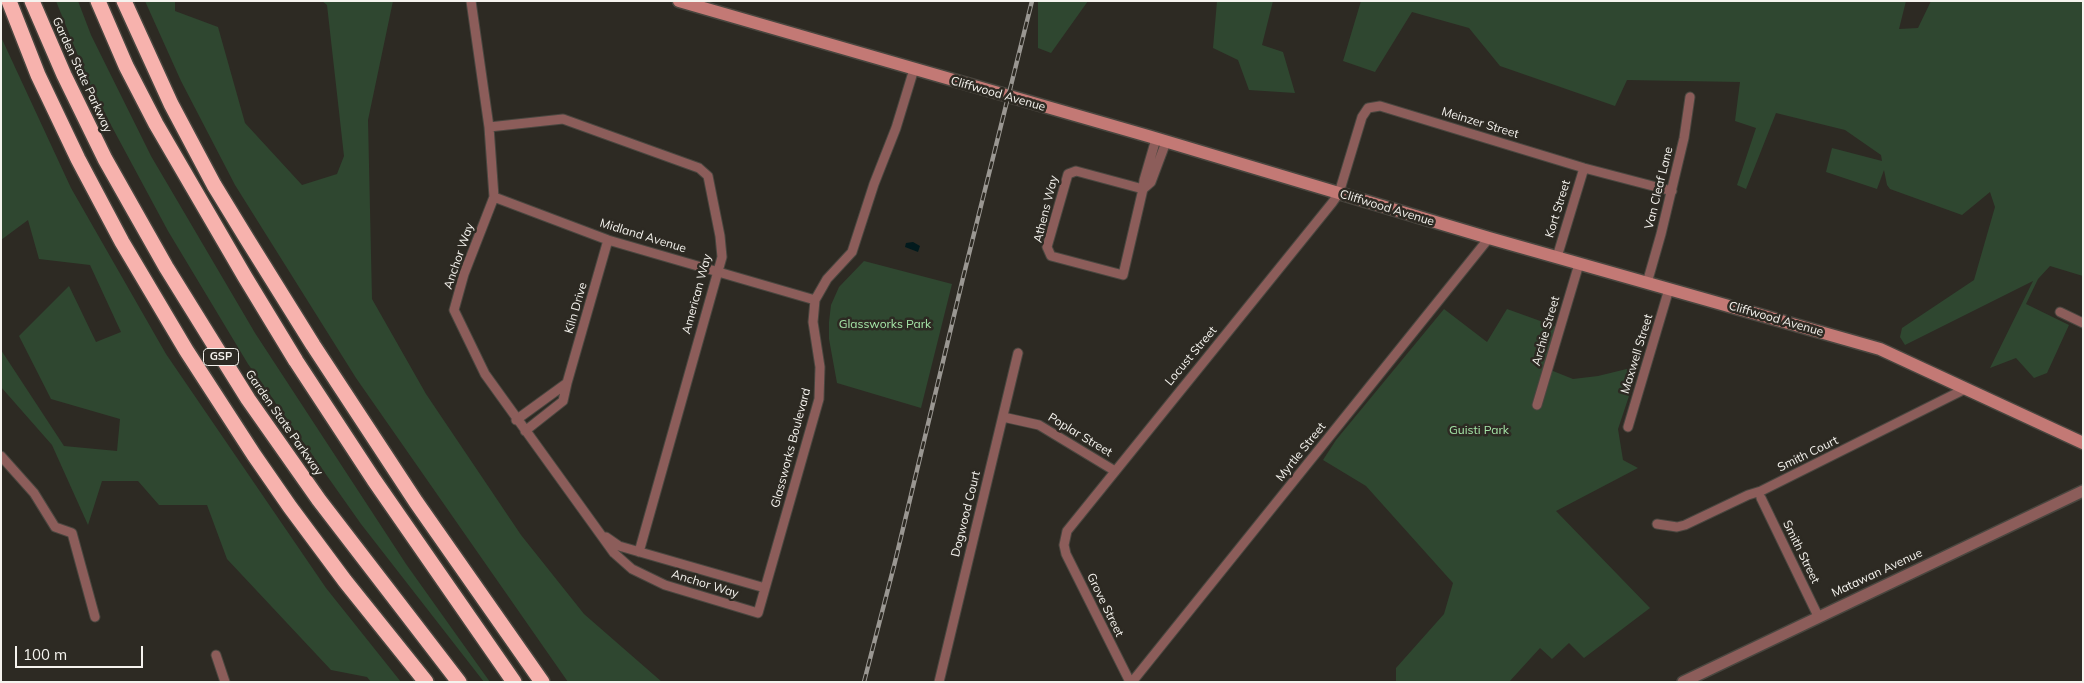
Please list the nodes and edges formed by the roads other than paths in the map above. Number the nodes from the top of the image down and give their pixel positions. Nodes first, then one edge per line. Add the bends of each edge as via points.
1 (9, 1) edge
2 (32, 1) edge
3 (98, 1) edge
4 (124, 1) edge
5 (471, 1) edge
6 (679, 1) edge
7 (914, 69) junction
8 (1690, 97) dead end
9 (490, 127) junction
10 (1161, 141) junction
11 (1584, 168) junction
12 (1144, 189) junction
13 (1672, 191) junction
14 (1339, 193) junction
15 (494, 196) junction
16 (1489, 238) junction
17 (608, 240) junction
18 (1557, 257) junction
19 (1579, 264) junction
20 (718, 271) junction
21 (1647, 283) junction
22 (1669, 289) junction
23 (815, 300) junction
24 (2060, 312) dead end
25 (2083, 323) edge
26 (1018, 353) dead end
27 (567, 383) junction
28 (1965, 389) junction
29 (1537, 406) dead end
30 (1003, 417) junction
31 (516, 420) junction
32 (1628, 427) dead end
33 (525, 431) junction
34 (2083, 443) edge
35 (1, 456) edge
36 (1115, 471) junction
37 (2083, 491) edge
38 (1761, 498) dead end
39 (1657, 524) dead end
40 (604, 536) junction
41 (1066, 537) joint
42 (639, 552) junction
43 (765, 588) junction
44 (758, 613) joint
45 (1818, 616) junction
46 (95, 617) dead end
47 (216, 655) dead end
48 (225, 682) edge
49 (426, 682) edge
50 (459, 682) edge
51 (514, 682) edge
52 (542, 682) edge
53 (939, 682) edge
54 (1131, 682) edge
55 (1683, 682) edge

1 - 49 highway, GSP via 38,75 81,166 186,350 290,507
2 - 50 highway, Garden State Parkway / GSP via 102,152 166,267 248,399 320,500
3 - 51 highway via 156,124 245,277 374,480
4 - 52 highway via 171,104 247,239 416,502
5 - 9 street, Anchor Way
6 - 7 main road, Cliffwood Avenue
7 - 10 main road, Cliffwood Avenue
7 - 23 street, Glassworks Boulevard via 852,252 827,278
8 - 13 street, Van Cleaf Lane
9 - 15 street, Anchor Way
9 - 20 street, American Way via 563,119 699,168 708,176 720,236 722,257
10 - 12 street, Athens Way via 1144,180
10 - 14 main road, Cliffwood Avenue
11 - 13 street, Meinzer Street
11 - 14 street, Meinzer Street via 1376,106 1368,108 1362,117
11 - 18 street, Kort Street
12 - 12 street, Athens Way via 1123,275 1051,256 1047,247 1068,174 1076,171
13 - 21 street, Van Cleaf Lane
14 - 16 main road, Cliffwood Avenue
14 - 36 street, Locust Street
15 - 17 street, Midland Avenue
15 - 31 street, Anchor Way via 454,310 485,374
16 - 18 main road, Cliffwood Avenue
16 - 54 street, Myrtle Street
17 - 20 street, Midland Avenue
17 - 27 street, Kiln Drive
18 - 19 main road, Cliffwood Avenue
19 - 21 main road, Cliffwood Avenue
19 - 29 street, Archie Street
20 - 23 street, Midland Avenue
20 - 42 street, American Way
21 - 22 main road, Cliffwood Avenue
22 - 28 main road, Cliffwood Avenue via 1880,349
22 - 32 street, Maxwell Street
23 - 43 street, Glassworks Boulevard via 813,322 820,367 819,399
24 - 25 street
26 - 30 street, Dogwood Court
27 - 31 street
27 - 33 street, Kiln Drive via 563,401
28 - 34 main road, Cliffwood Avenue
28 - 39 street, Smith Court via 1761,491 1684,525
30 - 36 street, Poplar Street via 1039,425
30 - 53 street, Dogwood Court
31 - 33 street, Anchor Way
33 - 40 street, Anchor Way
35 - 46 street via 34,493 55,527 72,533
36 - 41 street, Locust Street via 1070,527
37 - 45 street, Matawan Avenue
38 - 45 street, Smith Street
40 - 42 street, Anchor Way via 619,546
40 - 44 street, Anchor Way via 614,553 632,569 666,585
41 - 54 street, Grove Street via 1066,554
42 - 43 street, Anchor Way
43 - 44 street, Glassworks Boulevard
45 - 55 street, Matawan Avenue
47 - 48 street

